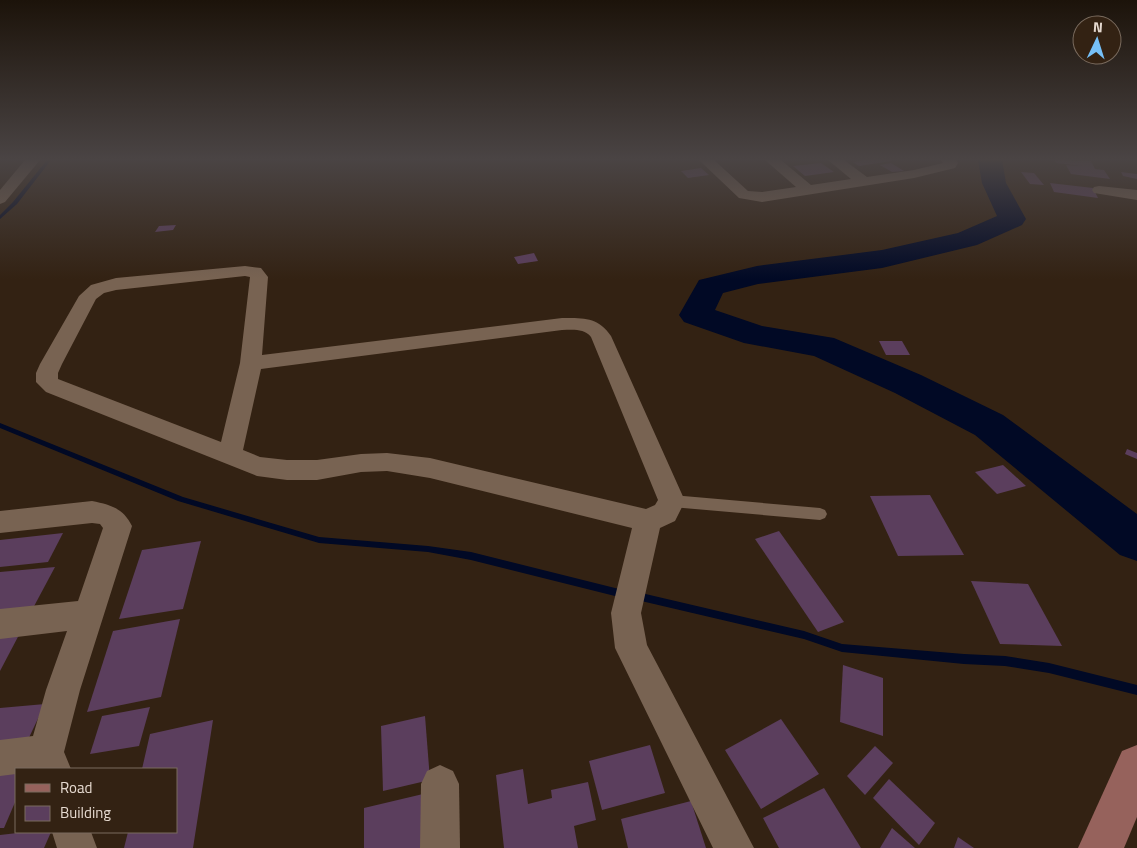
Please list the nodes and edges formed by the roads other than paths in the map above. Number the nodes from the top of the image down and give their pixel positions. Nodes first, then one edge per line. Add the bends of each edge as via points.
1 (251, 363) junction
2 (230, 455) junction
3 (672, 501) junction
4 (820, 514) dead end
5 (648, 521) junction
6 (0, 522) edge
7 (88, 614) junction
8 (0, 624) edge
9 (0, 758) edge
10 (49, 761) edge
11 (1137, 766) edge
12 (440, 784) dead end
13 (72, 833) edge
14 (77, 848) edge
15 (440, 848) edge
16 (734, 848) edge
17 (1102, 848) edge

1 - 2 street
1 - 2 street via 259,277 255,272 244,271 101,286 88,296 47,373 46,382 54,387
1 - 3 street via 562,324 595,328
2 - 5 street via 257,466 288,470 387,462 430,468
3 - 4 lane
3 - 5 street via 665,513
5 - 16 street via 626,612 631,648
6 - 7 street via 92,512 108,515 118,526
7 - 8 street
7 - 10 street via 63,690
9 - 10 street
11 - 17 main road
12 - 15 street
13 - 14 street

